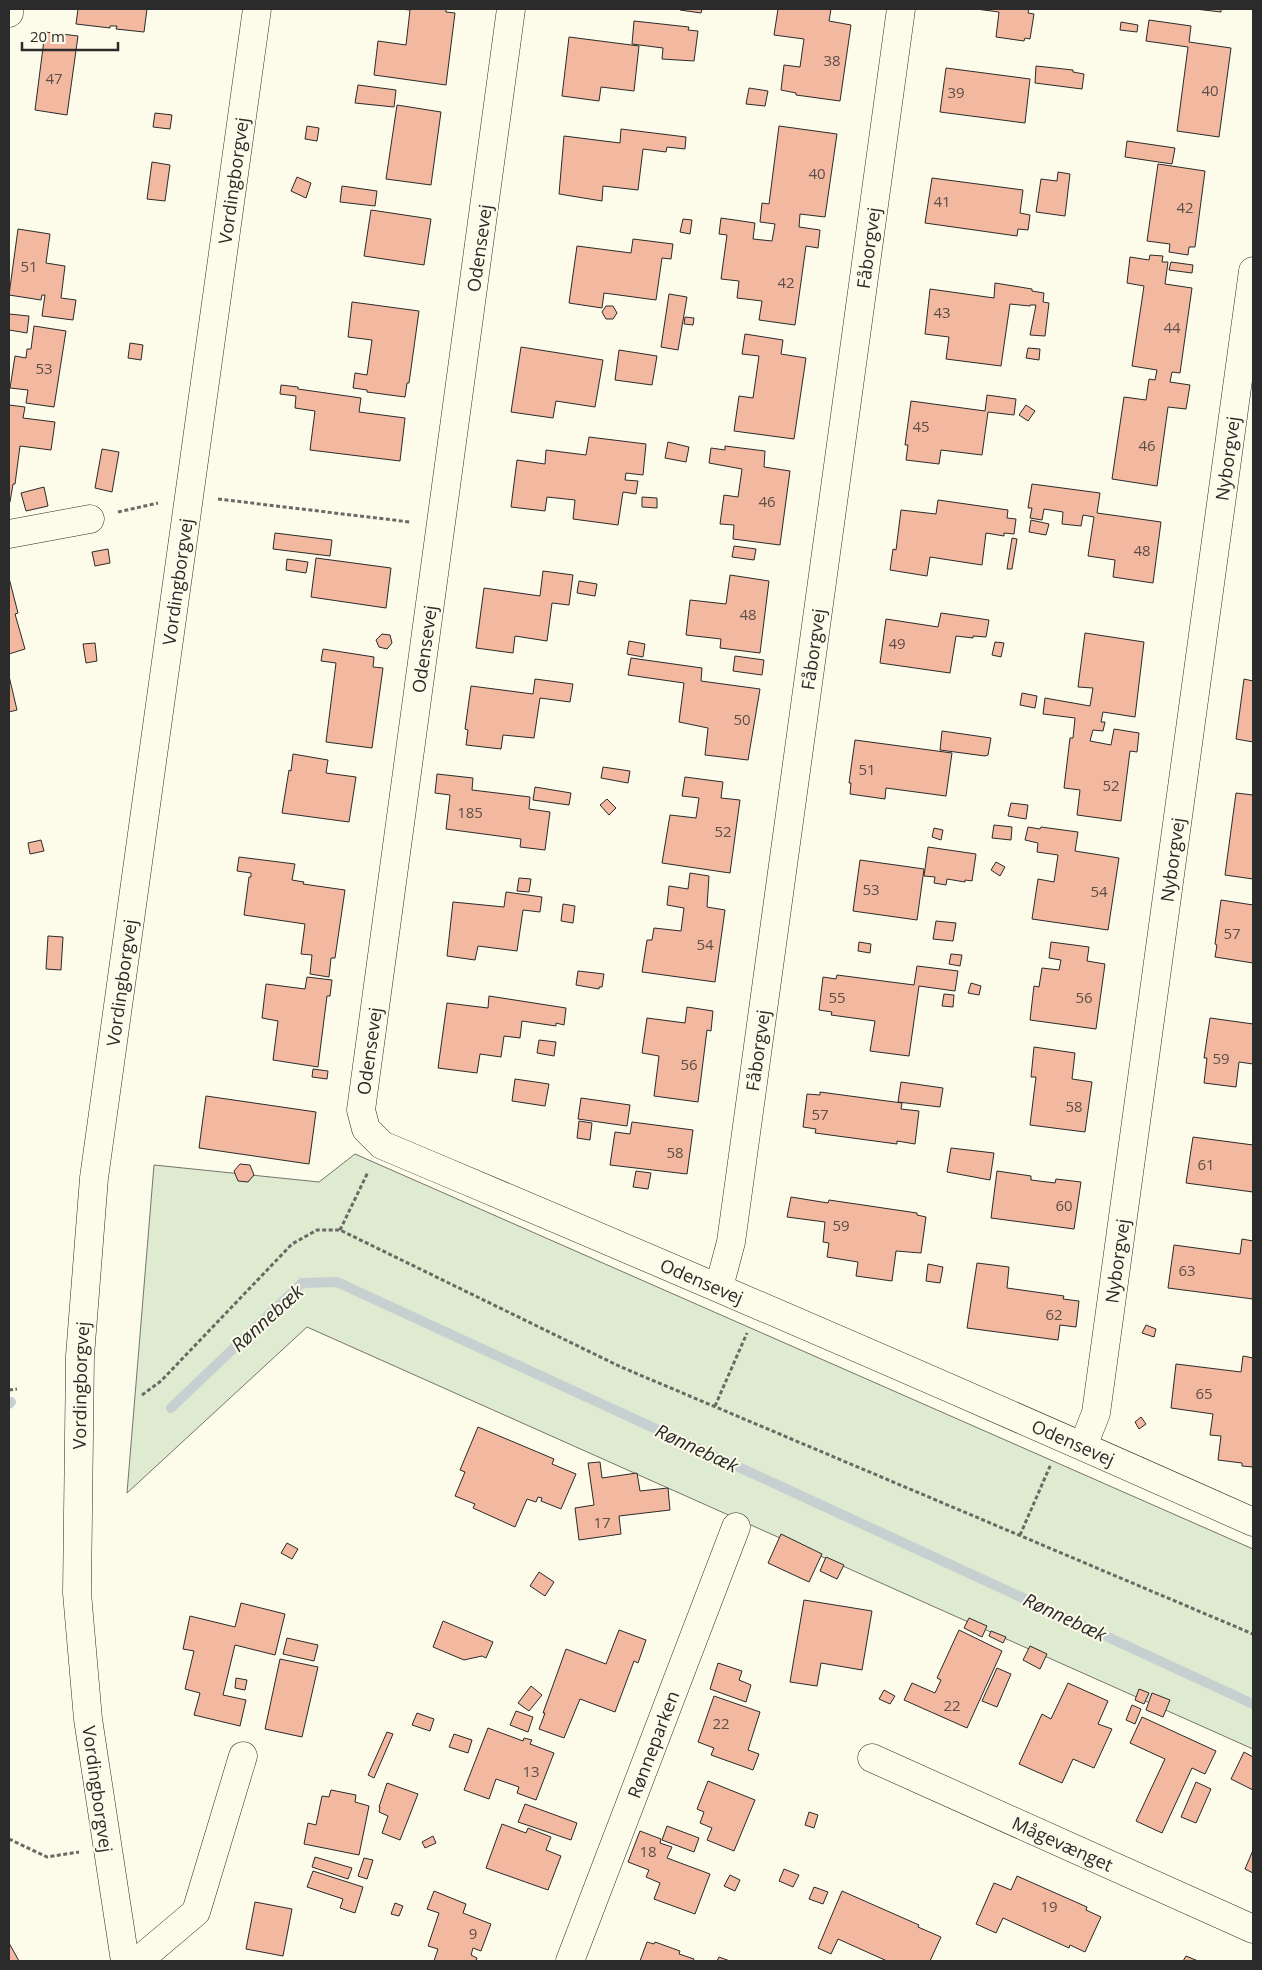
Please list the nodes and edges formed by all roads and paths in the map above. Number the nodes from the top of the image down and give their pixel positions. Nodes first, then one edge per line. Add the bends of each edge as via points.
1 (9, 9) edge
2 (257, 9) edge
3 (511, 9) edge
4 (901, 9) edge
5 (9, 13) edge
6 (1253, 271) edge
7 (189, 496) junction
8 (90, 519) joint
9 (441, 526) junction
10 (9, 534) edge
11 (382, 1145) junction
12 (340, 1230) junction
13 (718, 1287) junction
14 (759, 1305) junction
15 (17, 1388) dead end
16 (9, 1390) edge
17 (142, 1395) dead end
18 (714, 1406) junction
19 (1073, 1441) junction
20 (1253, 1522) edge
21 (736, 1527) dead end
22 (1020, 1535) junction
23 (1253, 1634) edge
24 (244, 1756) dead end
25 (872, 1758) dead end
26 (9, 1840) edge
27 (106, 1848) junction
28 (1253, 1929) edge
29 (125, 1961) edge
30 (138, 1961) edge
31 (570, 1961) edge

1 - 5 street
2 - 7 street, Vordingborgvej
3 - 9 street, Odensevej
4 - 13 street, Fåborgvej via 731,1242
6 - 19 street, Nyborgvej via 1096,1413
7 - 8 path
7 - 9 path
7 - 27 street, Vordingborgvej via 94,1178 80,1356 77,1592 88,1720
8 - 10 street
9 - 11 street, Odensevej via 361,1110 366,1129
11 - 12 path
11 - 13 street, Odensevej
12 - 17 path via 317,1230 292,1244 161,1381
12 - 18 path via 621,1366
13 - 14 street, Odensevej
14 - 18 path
14 - 19 street, Odensevej
15 - 16 path
18 - 22 path
19 - 20 street, Odensevej
19 - 22 path
21 - 31 street, Rønneparken
22 - 23 path
24 - 30 street via 196,1912
25 - 28 street, Mågevænget
26 - 27 path via 47,1858
27 - 29 street, Vordingborgvej

